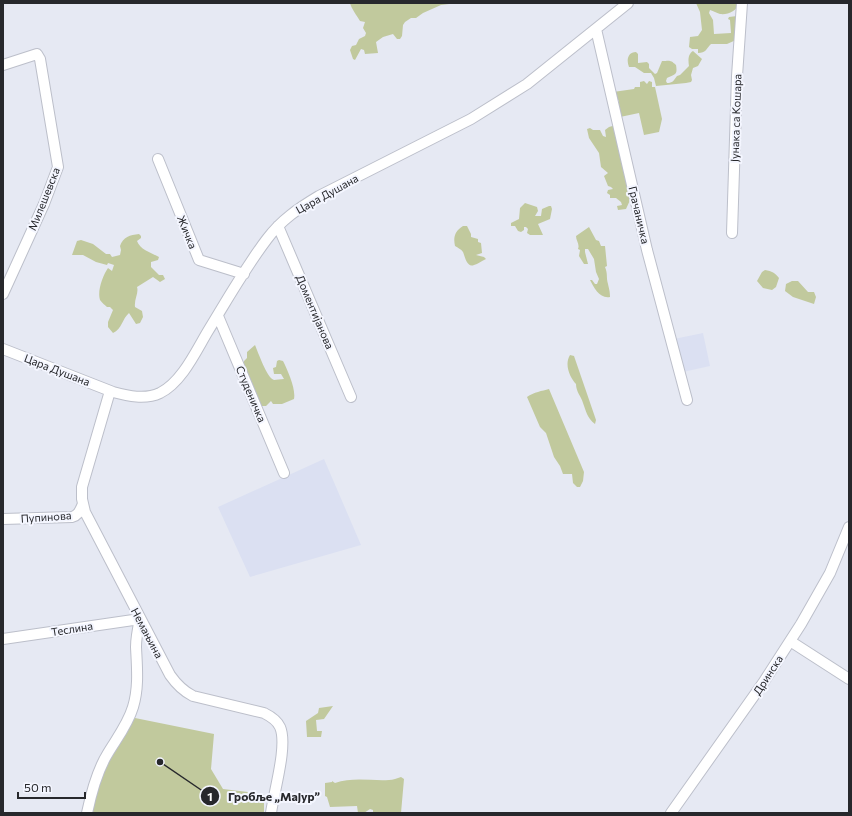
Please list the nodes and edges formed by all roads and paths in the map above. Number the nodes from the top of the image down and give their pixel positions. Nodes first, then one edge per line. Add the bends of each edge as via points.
1 (628, 3) edge
2 (742, 3) edge
3 (596, 29) junction
4 (3, 65) edge
5 (158, 159) dead end
6 (278, 226) junction
7 (732, 233) dead end
8 (244, 274) junction
9 (3, 294) edge
10 (218, 316) junction
11 (3, 349) edge
12 (110, 391) junction
13 (351, 397) dead end
14 (687, 400) dead end
15 (284, 473) dead end
16 (83, 504) junction
17 (3, 519) edge
18 (849, 527) edge
19 (140, 620) junction
20 (3, 639) edge
21 (790, 641) junction
22 (849, 679) edge
23 (87, 813) edge
24 (271, 813) edge
25 (671, 813) edge

1 - 3 street, Цара Душана
2 - 7 street, Јунака са Кошара
3 - 6 street, Цара Душана via 527,84 471,119 319,196 295,211
3 - 14 street, Грачаничка via 647,250
4 - 9 street, Милешевска via 36,54 40,59 58,167
5 - 8 street, Жичка via 199,260
6 - 8 street, Цара Душана
6 - 13 street, Доментијанова
8 - 10 street, Цара Душана
10 - 12 street, Цара Душана via 180,376 160,393 143,397
10 - 15 street, Студеничка
11 - 12 street, Цара Душана
12 - 16 street, Немањина via 82,487
16 - 17 street, Пупинова via 79,513 72,517
16 - 19 street, Немањина via 96,535
18 - 21 street, Дринска via 830,573
19 - 20 street, Теслина
19 - 23 street via 136,646 137,691 130,717 107,754 96,780
19 - 24 street, Немањина via 170,675 184,691 193,696 264,713 280,725 283,747
21 - 22 street
21 - 25 street, Дринска

